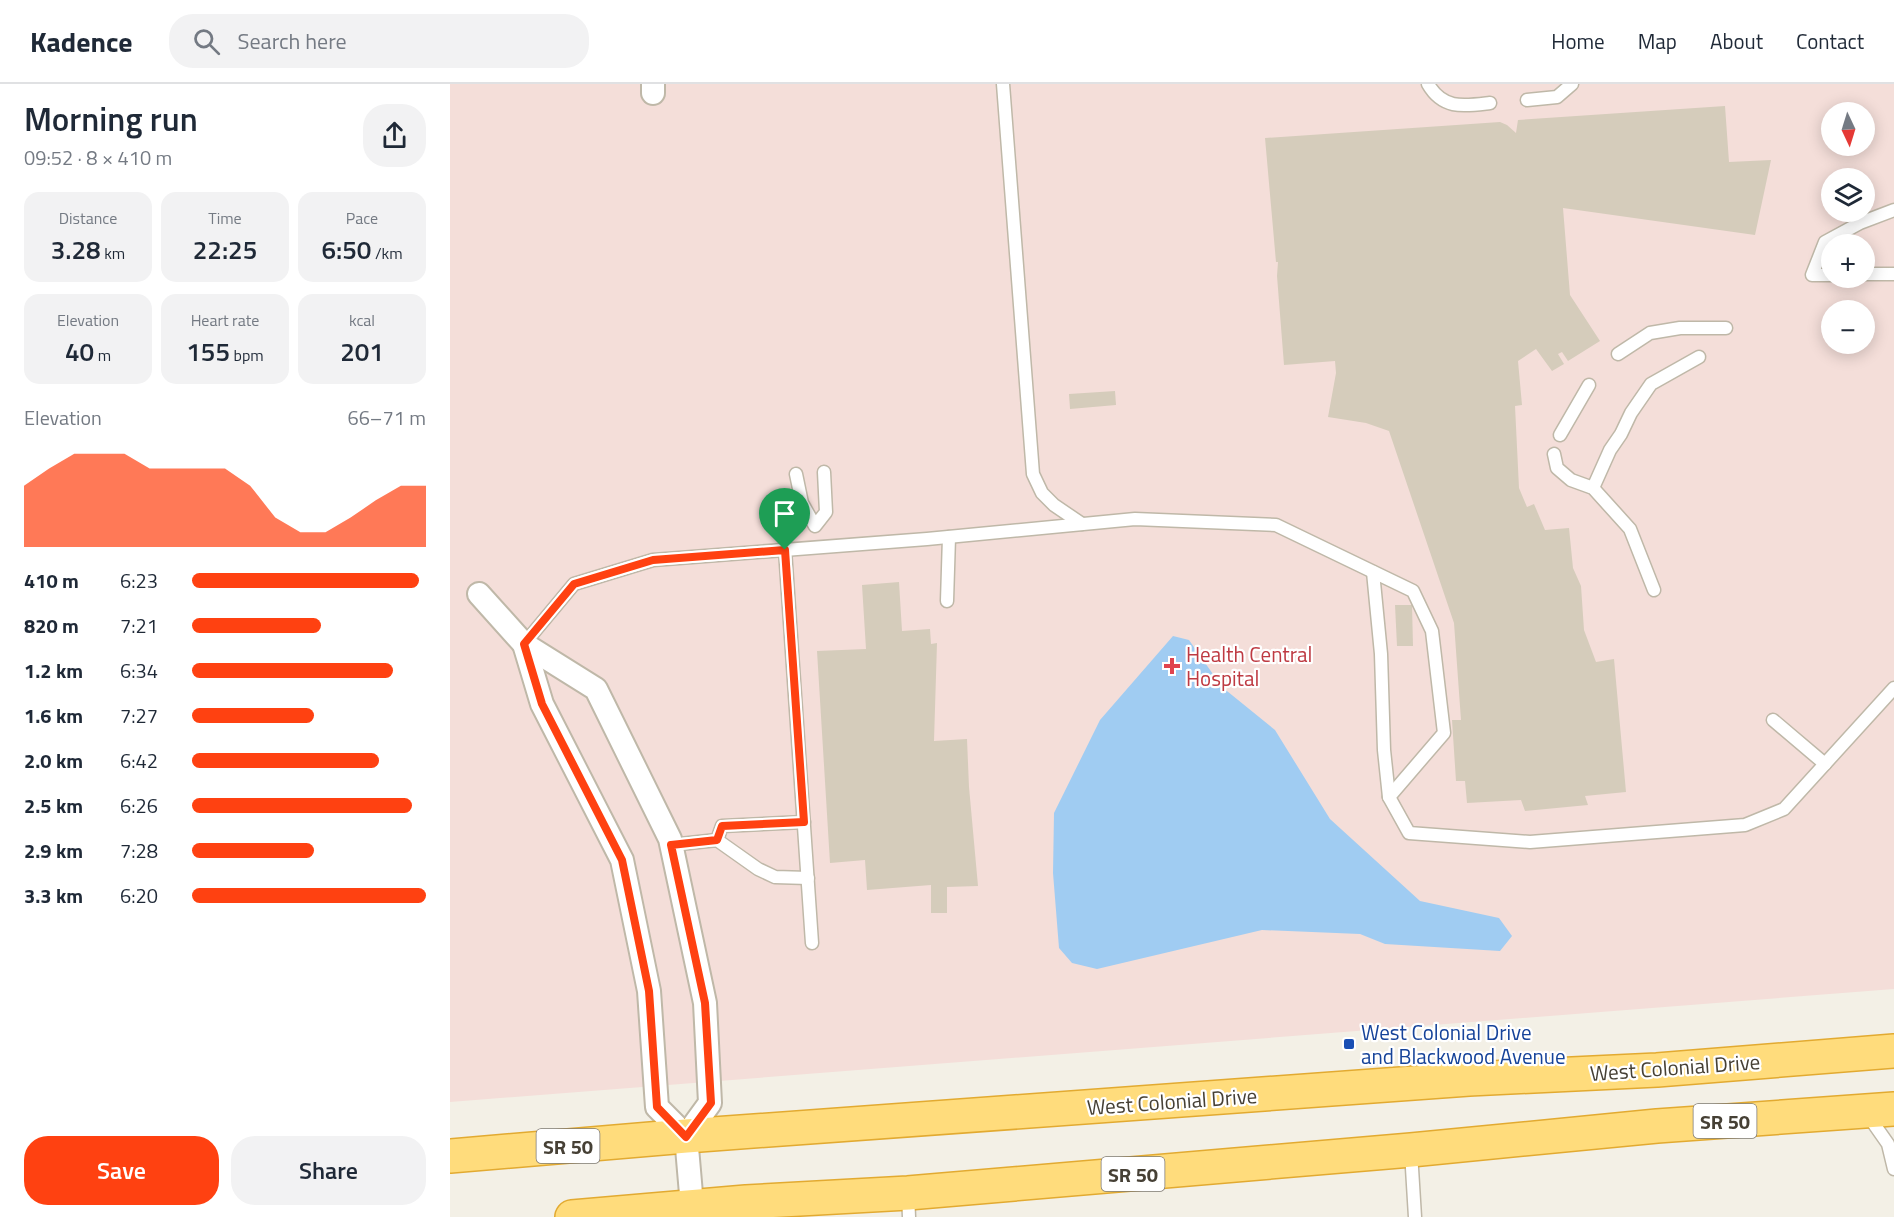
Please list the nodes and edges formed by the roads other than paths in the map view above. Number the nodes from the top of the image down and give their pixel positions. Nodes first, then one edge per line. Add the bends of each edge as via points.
1 (1004, 84) edge
2 (1428, 84) edge
3 (1572, 84) edge
4 (1527, 100) dead end
5 (1490, 103) dead end
6 (1894, 210) edge
7 (1840, 234) edge
8 (1821, 252) edge
9 (1875, 274) edge
10 (1894, 274) edge
11 (1821, 275) edge
12 (1726, 328) dead end
13 (1618, 354) dead end
14 (1699, 357) dead end
15 (1589, 385) dead end
16 (1560, 435) dead end
17 (1554, 454) dead end
18 (825, 472) dead end
19 (796, 474) dead end
20 (1593, 488) junction
21 (1082, 524) junction
22 (815, 526) junction
23 (949, 537) junction
24 (812, 548) junction
25 (785, 550) junction
26 (1373, 572) junction
27 (1654, 590) dead end
28 (479, 594) dead end
29 (947, 601) dead end
30 (524, 644) junction
31 (1894, 688) edge
32 (1773, 720) dead end
33 (1826, 764) junction
34 (1389, 797) junction
35 (804, 822) junction
36 (717, 840) junction
37 (671, 845) junction
38 (808, 878) junction
39 (812, 943) dead end
40 (1894, 1051) edge
41 (1879, 1110) edge
42 (686, 1137) junction
43 (1411, 1150) junction
44 (450, 1156) edge
45 (1894, 1168) edge
46 (908, 1205) edge
47 (693, 1212) edge
48 (572, 1217) edge
49 (1415, 1217) edge

1 - 21 lane via 1033,474 1042,493
2 - 5 lane via 1435,96 1460,107
3 - 4 lane via 1557,97
6 - 7 lane
8 - 11 lane via 1812,275
9 - 10 lane
12 - 13 lane via 1680,328 1650,333
14 - 20 lane via 1651,384 1610,450
15 - 16 lane
17 - 20 lane via 1557,468 1571,480
18 - 22 lane via 826,512
19 - 22 lane via 802,502
20 - 27 lane via 1630,529
21 - 23 lane
21 - 26 lane via 1134,519 1276,525
22 - 24 lane
23 - 24 lane
23 - 29 lane
24 - 25 lane
25 - 30 lane via 653,560 574,584
25 - 35 lane
26 - 34 lane
26 - 34 lane via 1413,591 1432,631 1444,733
28 - 30 street
30 - 37 street via 596,689
30 - 42 street via 542,704 622,860 649,991 657,1107
31 - 33 lane
32 - 33 lane
33 - 34 lane via 1784,809 1745,825 1530,842 1409,833
35 - 36 lane via 722,826
35 - 38 lane
36 - 37 lane
36 - 38 lane via 775,877
37 - 42 street via 705,1003 711,1103
38 - 39 lane
40 - 42 highway, West Colonial Drive / SR 50
41 - 43 highway, SR 50 via 1656,1126
41 - 45 lane
42 - 44 highway, West Colonial Drive / SR 50
42 - 47 street
43 - 46 highway, SR 50
43 - 49 lane
46 - 47 highway, SR 50
47 - 48 highway, SR 50

